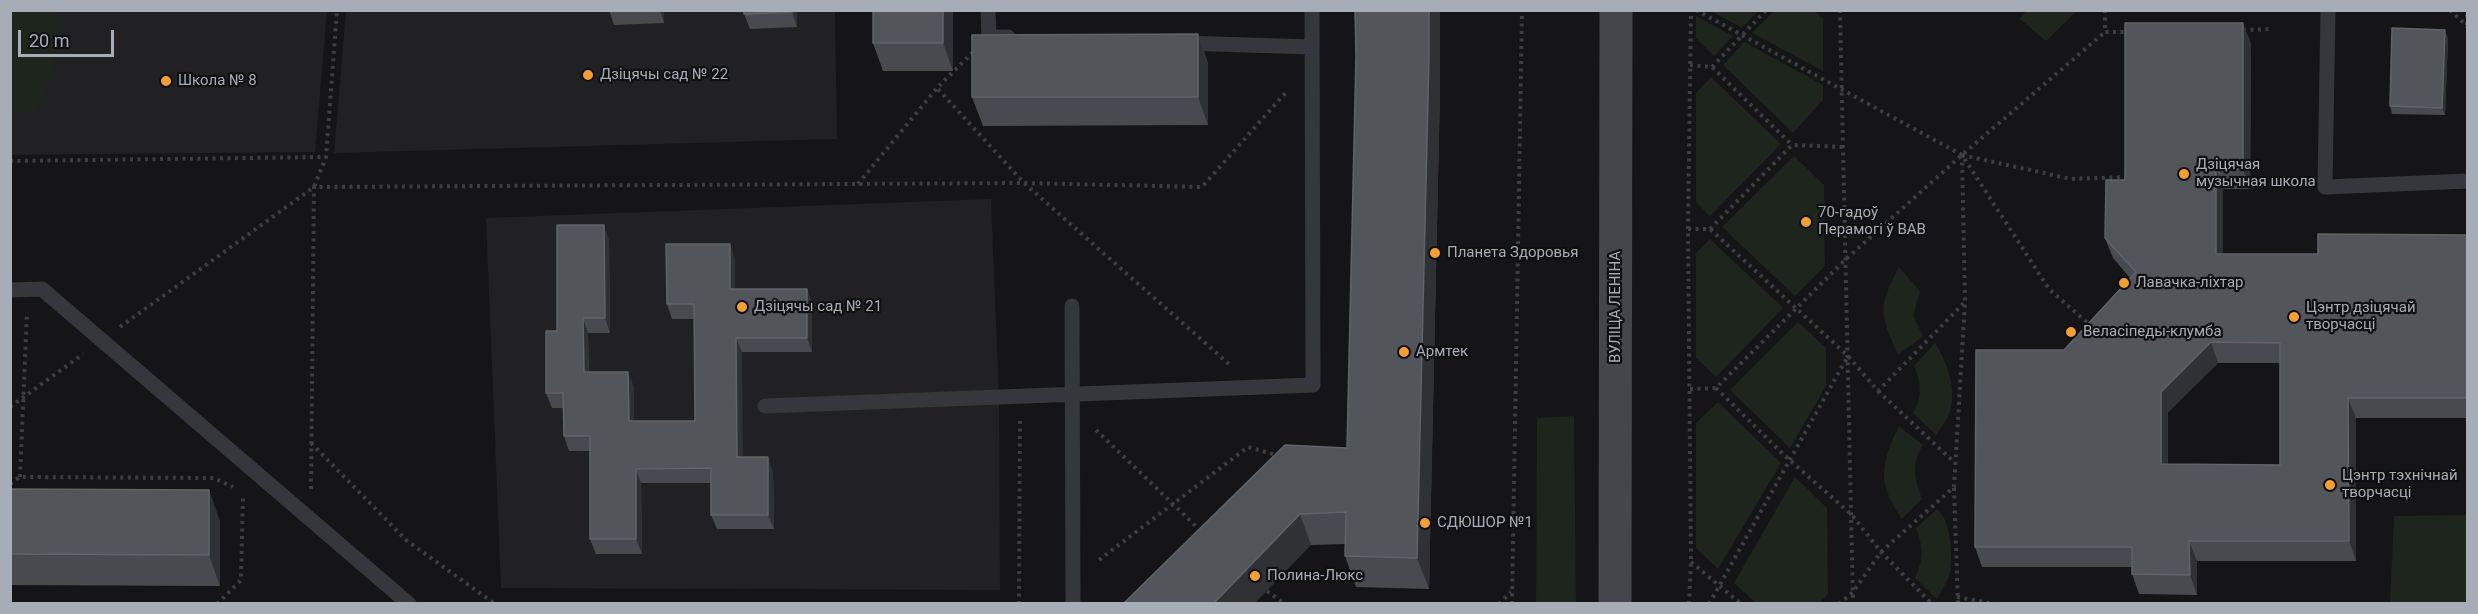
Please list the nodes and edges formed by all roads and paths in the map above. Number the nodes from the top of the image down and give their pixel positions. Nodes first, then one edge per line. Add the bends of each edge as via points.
1 (337, 10) edge
2 (988, 10) edge
3 (1312, 10) edge
4 (1522, 10) edge
5 (1617, 10) edge
6 (1691, 10) edge
7 (1696, 10) edge
8 (1766, 10) edge
9 (1840, 10) edge
10 (2105, 10) edge
11 (2328, 10) edge
12 (2450, 10) edge
13 (2467, 10) edge
14 (2467, 27) edge
15 (2272, 29) dead end
16 (2238, 30) edge
17 (2105, 32) junction
18 (2137, 32) edge
19 (1743, 35) junction
20 (989, 36) junction
21 (1025, 38) edge
22 (1168, 43) edge
23 (1312, 55) junction
24 (1690, 65) junction
25 (1712, 68) junction
26 (937, 88) junction
27 (1841, 88) junction
28 (1792, 145) junction
29 (1844, 147) junction
30 (1962, 155) junction
31 (326, 158) junction
32 (10, 160) edge
33 (2132, 177) edge
34 (2468, 181) edge
35 (1024, 183) junction
36 (858, 184) junction
37 (314, 187) junction
38 (1688, 229) junction
39 (1710, 229) junction
40 (1846, 259) junction
41 (10, 290) edge
42 (27, 290) junction
43 (1965, 302) junction
44 (1072, 306) dead end
45 (1796, 308) junction
46 (2095, 329) edge
47 (101, 340) junction
48 (1848, 356) junction
49 (1255, 387) junction
50 (1716, 388) junction
51 (1690, 389) junction
52 (1878, 391) junction
53 (24, 397) junction
54 (1073, 401) junction
55 (765, 406) dead end
56 (10, 407) edge
57 (1020, 411) dead end
58 (310, 443) junction
59 (1276, 455) edge
60 (1791, 461) junction
61 (1955, 462) junction
62 (20, 477) junction
63 (10, 484) edge
64 (1954, 487) junction
65 (1173, 503) junction
66 (1851, 515) junction
67 (311, 519) junction
68 (1204, 534) edge
69 (1881, 552) junction
70 (1099, 560) dead end
71 (1691, 562) junction
72 (1720, 584) junction
73 (1267, 591) dead end
74 (1512, 591) junction
75 (1853, 592) junction
76 (1957, 597) junction
77 (217, 603) edge
78 (409, 603) edge
79 (495, 603) edge
80 (1019, 603) edge
81 (1073, 603) edge
82 (1285, 603) edge
83 (1499, 603) edge
84 (1512, 603) edge
85 (1615, 603) edge
86 (1689, 603) edge
87 (1709, 603) edge
88 (1740, 603) edge
89 (1839, 603) edge
90 (1853, 603) edge
91 (1932, 603) edge
92 (1958, 603) edge
93 (1995, 603) edge

1 - 31 path
2 - 20 lane
3 - 23 lane
4 - 74 path
5 - 85 main road, ВУЛІЦА ЛЕНІНА
6 - 24 path
7 - 19 path
8 - 19 path
9 - 27 path
10 - 17 path
11 - 34 lane via 2325,187
12 - 14 path
13 - 14 path
15 - 16 path
17 - 18 path
17 - 30 path
19 - 25 path
19 - 27 path
20 - 21 lane
20 - 26 path
22 - 23 lane
23 - 35 path via 1202,187
23 - 49 lane via 1313,385
24 - 25 path
24 - 38 path
25 - 28 path
26 - 35 path
26 - 36 path
27 - 29 path
27 - 30 path
28 - 29 path
28 - 39 path
29 - 40 path
30 - 33 path via 2071,180
30 - 40 path
30 - 43 path
30 - 46 path via 2049,289
31 - 32 path
31 - 37 path
35 - 36 path
35 - 49 path
36 - 37 path
37 - 47 path
37 - 58 path
38 - 39 path
38 - 51 path
39 - 45 path
40 - 45 path
40 - 48 path
41 - 42 lane
42 - 47 lane via 42,289
42 - 53 path
43 - 52 path
43 - 61 path
44 - 54 lane
45 - 48 path
45 - 50 path
47 - 53 path
47 - 67 lane
48 - 52 path
48 - 60 path
48 - 66 path
49 - 54 lane
50 - 51 path
50 - 60 path
51 - 71 path
52 - 61 path
53 - 56 path
53 - 62 path
54 - 55 lane
54 - 65 path
54 - 81 lane
57 - 80 path
58 - 67 path
58 - 79 path via 406,540
59 - 65 path via 1248,447
60 - 66 path
60 - 72 path
61 - 64 path
62 - 63 path
62 - 77 path via 214,478 243,492 241,580
64 - 69 path
64 - 76 path
65 - 68 path
65 - 70 path
66 - 69 path
66 - 75 path
67 - 78 lane
69 - 75 path
69 - 91 path
71 - 72 path
71 - 86 path
72 - 87 path
72 - 88 path
73 - 82 path
74 - 83 path
74 - 84 path
75 - 89 path
75 - 90 path
76 - 92 path
76 - 93 path

